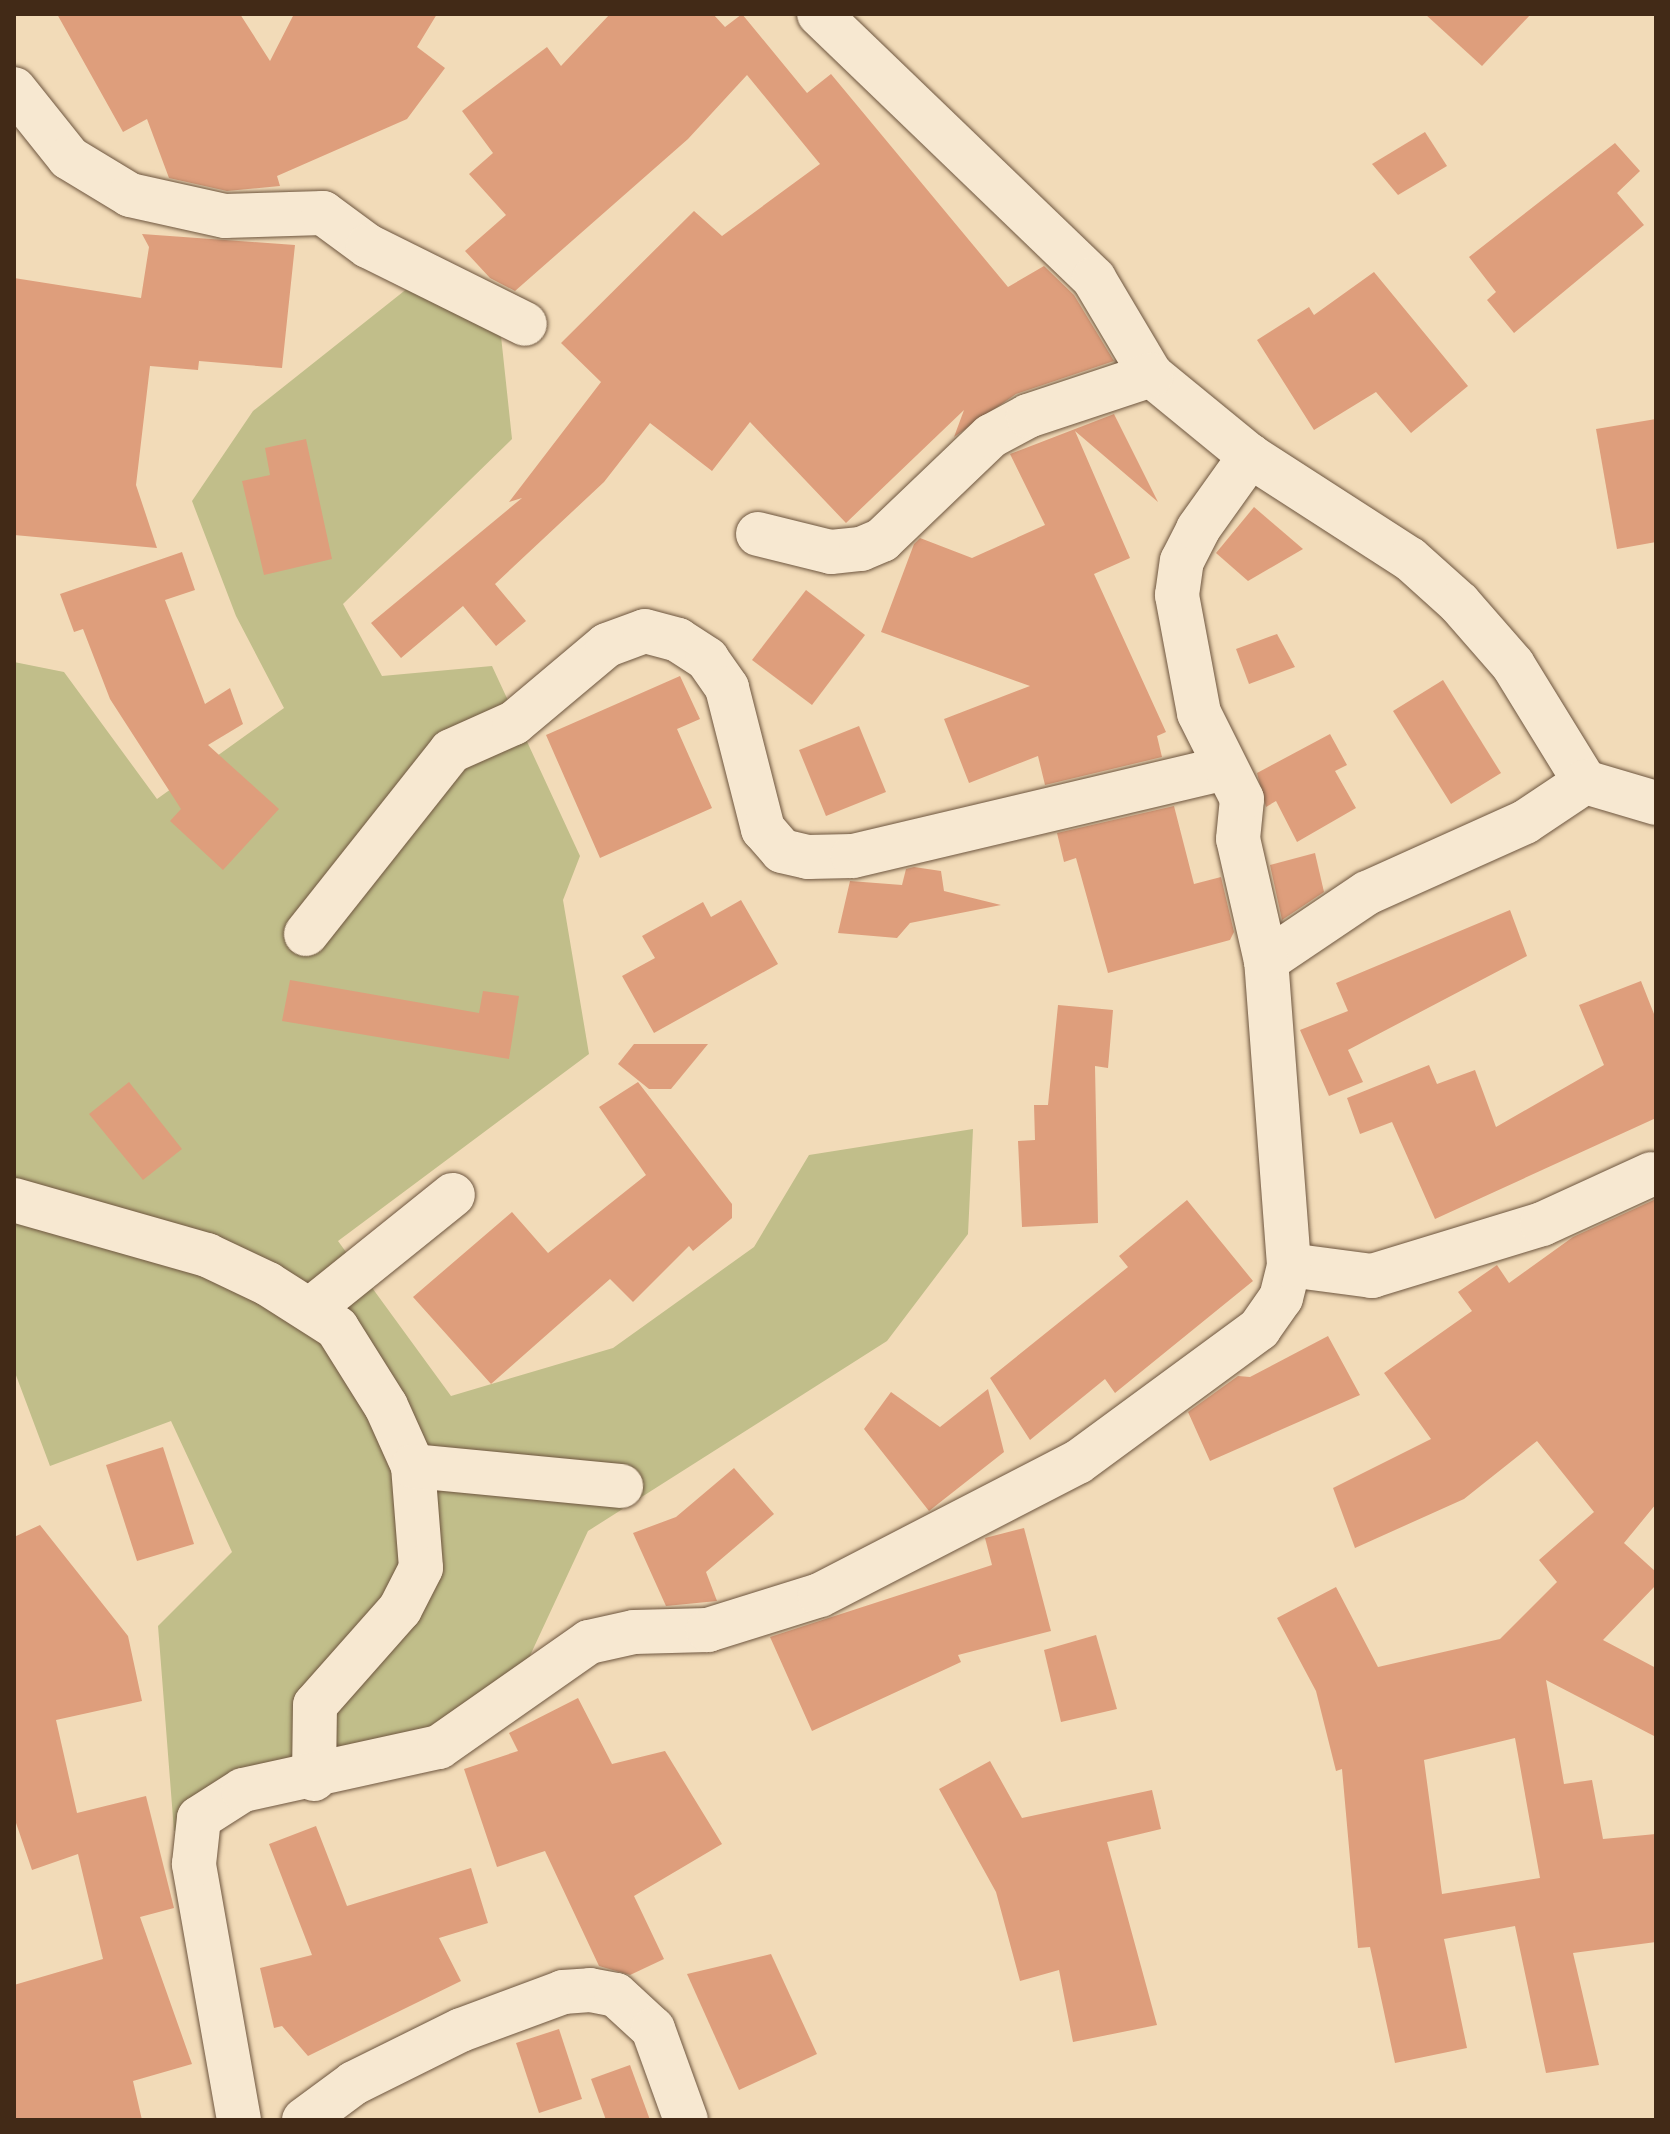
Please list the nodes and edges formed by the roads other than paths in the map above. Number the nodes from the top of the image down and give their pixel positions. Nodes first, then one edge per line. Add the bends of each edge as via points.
1 (819, 14) edge
2 (14, 89) edge
3 (525, 324) dead end
4 (1151, 375) junction
5 (1250, 456) junction
6 (758, 534) dead end
7 (1224, 768) junction
8 (1585, 782) junction
9 (1656, 803) edge
10 (306, 934) dead end
11 (1266, 961) junction
12 (1651, 1174) dead end
13 (453, 1195) dead end
14 (14, 1200) edge
15 (1289, 1265) junction
16 (311, 1309) junction
17 (413, 1466) junction
18 (621, 1486) dead end
19 (314, 1779) junction
20 (239, 2120) edge
21 (304, 2120) edge
22 (686, 2120) edge

1 - 4 street via 1094,279
2 - 3 street via 69,158 130,195 225,216 323,213 368,246
4 - 5 street
4 - 6 street via 1028,416 991,436 882,540 861,549 831,552
5 - 7 street via 1198,529 1182,561 1177,595 1186,670
5 - 8 street via 1410,559 1459,603 1513,665
7 - 10 street via 853,856 808,857 782,851 763,829 727,688 707,659 678,640 645,631 607,645 514,723 451,751
7 - 11 street via 1242,799 1238,839
8 - 9 street
8 - 11 street via 1525,822 1367,893
11 - 15 street
12 - 15 street via 1542,1224 1372,1276
13 - 16 street
14 - 16 street via 207,1255
15 - 19 street via 1281,1298 1259,1329 1078,1462 788,1610 708,1630 634,1632 589,1642 439,1747
16 - 17 street via 337,1328
17 - 18 street
17 - 19 street via 421,1568 400,1609 315,1705
19 - 20 street via 243,1790 199,1818 194,1864
21 - 22 street via 354,2083 461,2030 563,1992 590,1990 616,1995 653,2029

